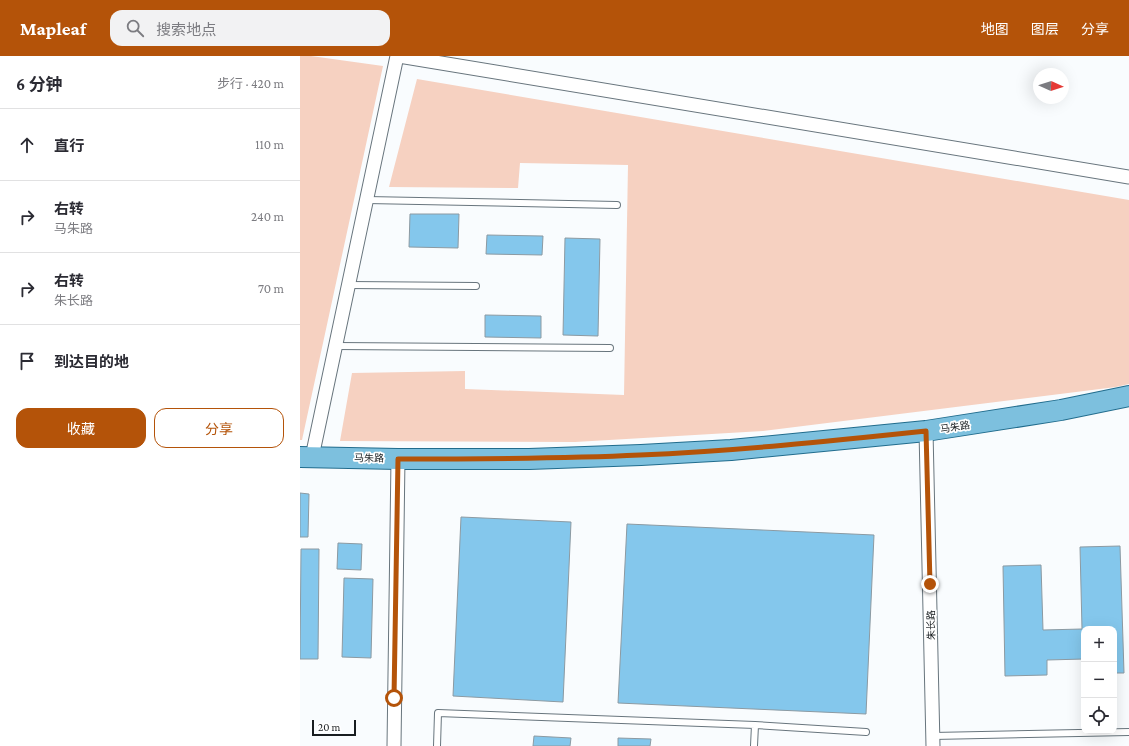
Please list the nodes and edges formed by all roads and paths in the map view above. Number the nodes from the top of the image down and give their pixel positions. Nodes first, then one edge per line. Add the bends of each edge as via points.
1 (398, 56) edge
2 (1129, 177) edge
3 (367, 200) junction
4 (617, 205) dead end
5 (348, 286) junction
6 (476, 286) dead end
7 (336, 346) junction
8 (610, 348) dead end
9 (1129, 396) edge
10 (926, 431) junction
11 (306, 457) edge
12 (398, 459) junction
13 (755, 725) junction
14 (866, 732) dead end
15 (1129, 732) edge
16 (933, 741) edge
17 (394, 746) edge
18 (437, 746) edge
19 (754, 746) edge

1 - 2 street
1 - 3 street
3 - 4 lane
3 - 5 street
5 - 6 lane
5 - 7 street
7 - 8 lane
7 - 11 street
9 - 10 main road, 马朱路 via 1061,410
10 - 12 main road, 马朱路 via 732,450 641,455
10 - 16 street, 朱长路
11 - 12 main road, 马朱路
12 - 17 street
13 - 14 lane
13 - 18 lane via 438,713
13 - 19 lane
15 - 16 lane

